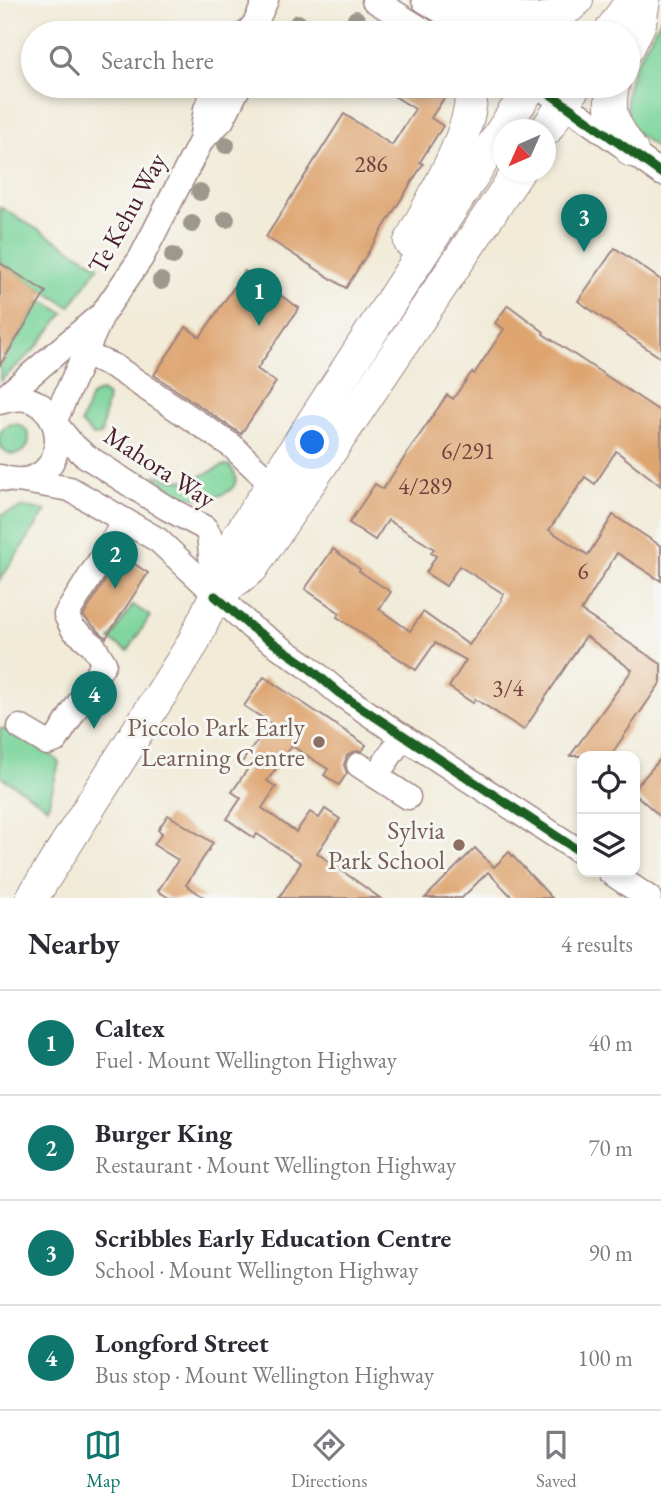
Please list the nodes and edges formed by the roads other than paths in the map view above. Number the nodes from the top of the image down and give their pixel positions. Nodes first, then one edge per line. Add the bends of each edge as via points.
1 (266, 0) edge
2 (374, 0) edge
3 (424, 0) edge
4 (447, 0) edge
5 (577, 0) edge
6 (586, 0) edge
7 (632, 0) edge
8 (644, 0) edge
9 (256, 21) edge
10 (408, 21) edge
11 (458, 21) edge
12 (573, 21) edge
13 (618, 21) edge
14 (640, 23) edge
15 (211, 98) edge
16 (233, 98) edge
17 (471, 98) edge
18 (523, 98) edge
19 (556, 98) edge
20 (568, 98) edge
21 (610, 98) edge
22 (549, 119) edge
23 (201, 141) junction
24 (632, 151) junction
25 (661, 173) edge
26 (511, 182) edge
27 (394, 300) junction
28 (103, 313) junction
29 (85, 354) junction
30 (0, 402) edge
31 (54, 422) junction
32 (85, 455) junction
33 (15, 480) edge
34 (273, 485) junction
35 (0, 500) edge
36 (90, 500) junction
37 (125, 522) junction
38 (215, 596) junction
39 (20, 727) dead end
40 (403, 736) junction
41 (408, 797) dead end
42 (577, 850) edge
43 (618, 877) edge
44 (33, 898) edge
45 (649, 898) edge

1 - 9 street
2 - 10 street
3 - 11 street
4 - 5 main road via 527,20 547,20
6 - 12 main road
7 - 13 main road
8 - 14 main road
15 - 23 street, Te Kehu Way
16 - 23 street, Te Kehu Way via 222,120
17 - 27 main road via 467,128 404,254
18 - 27 main road
19 - 22 main road
20 - 24 street
21 - 24 main road via 611,115
23 - 28 street, Te Kehu Way via 141,258
24 - 25 street
26 - 38 main road via 252,568
27 - 34 main road
28 - 29 street, Te Kehu Way
28 - 30 street, Te Kehu Way
29 - 31 street, Te Kehu Way
29 - 34 street via 115,367 232,446
30 - 31 street, Te Kehu Way via 32,401
31 - 32 street, Mahora Way
31 - 33 street, Te Kehu Way via 59,437 50,465 39,475
32 - 36 street via 94,476
32 - 38 street, Mahora Way via 205,528
33 - 35 street, Te Kehu Way
33 - 36 street via 70,489
34 - 38 main road via 225,557
36 - 37 street
37 - 38 street via 158,540
37 - 39 street via 66,615 104,663 56,740 47,743
38 - 40 street via 251,628
38 - 44 main road via 192,645
40 - 41 street via 367,770
40 - 42 street
43 - 45 street

